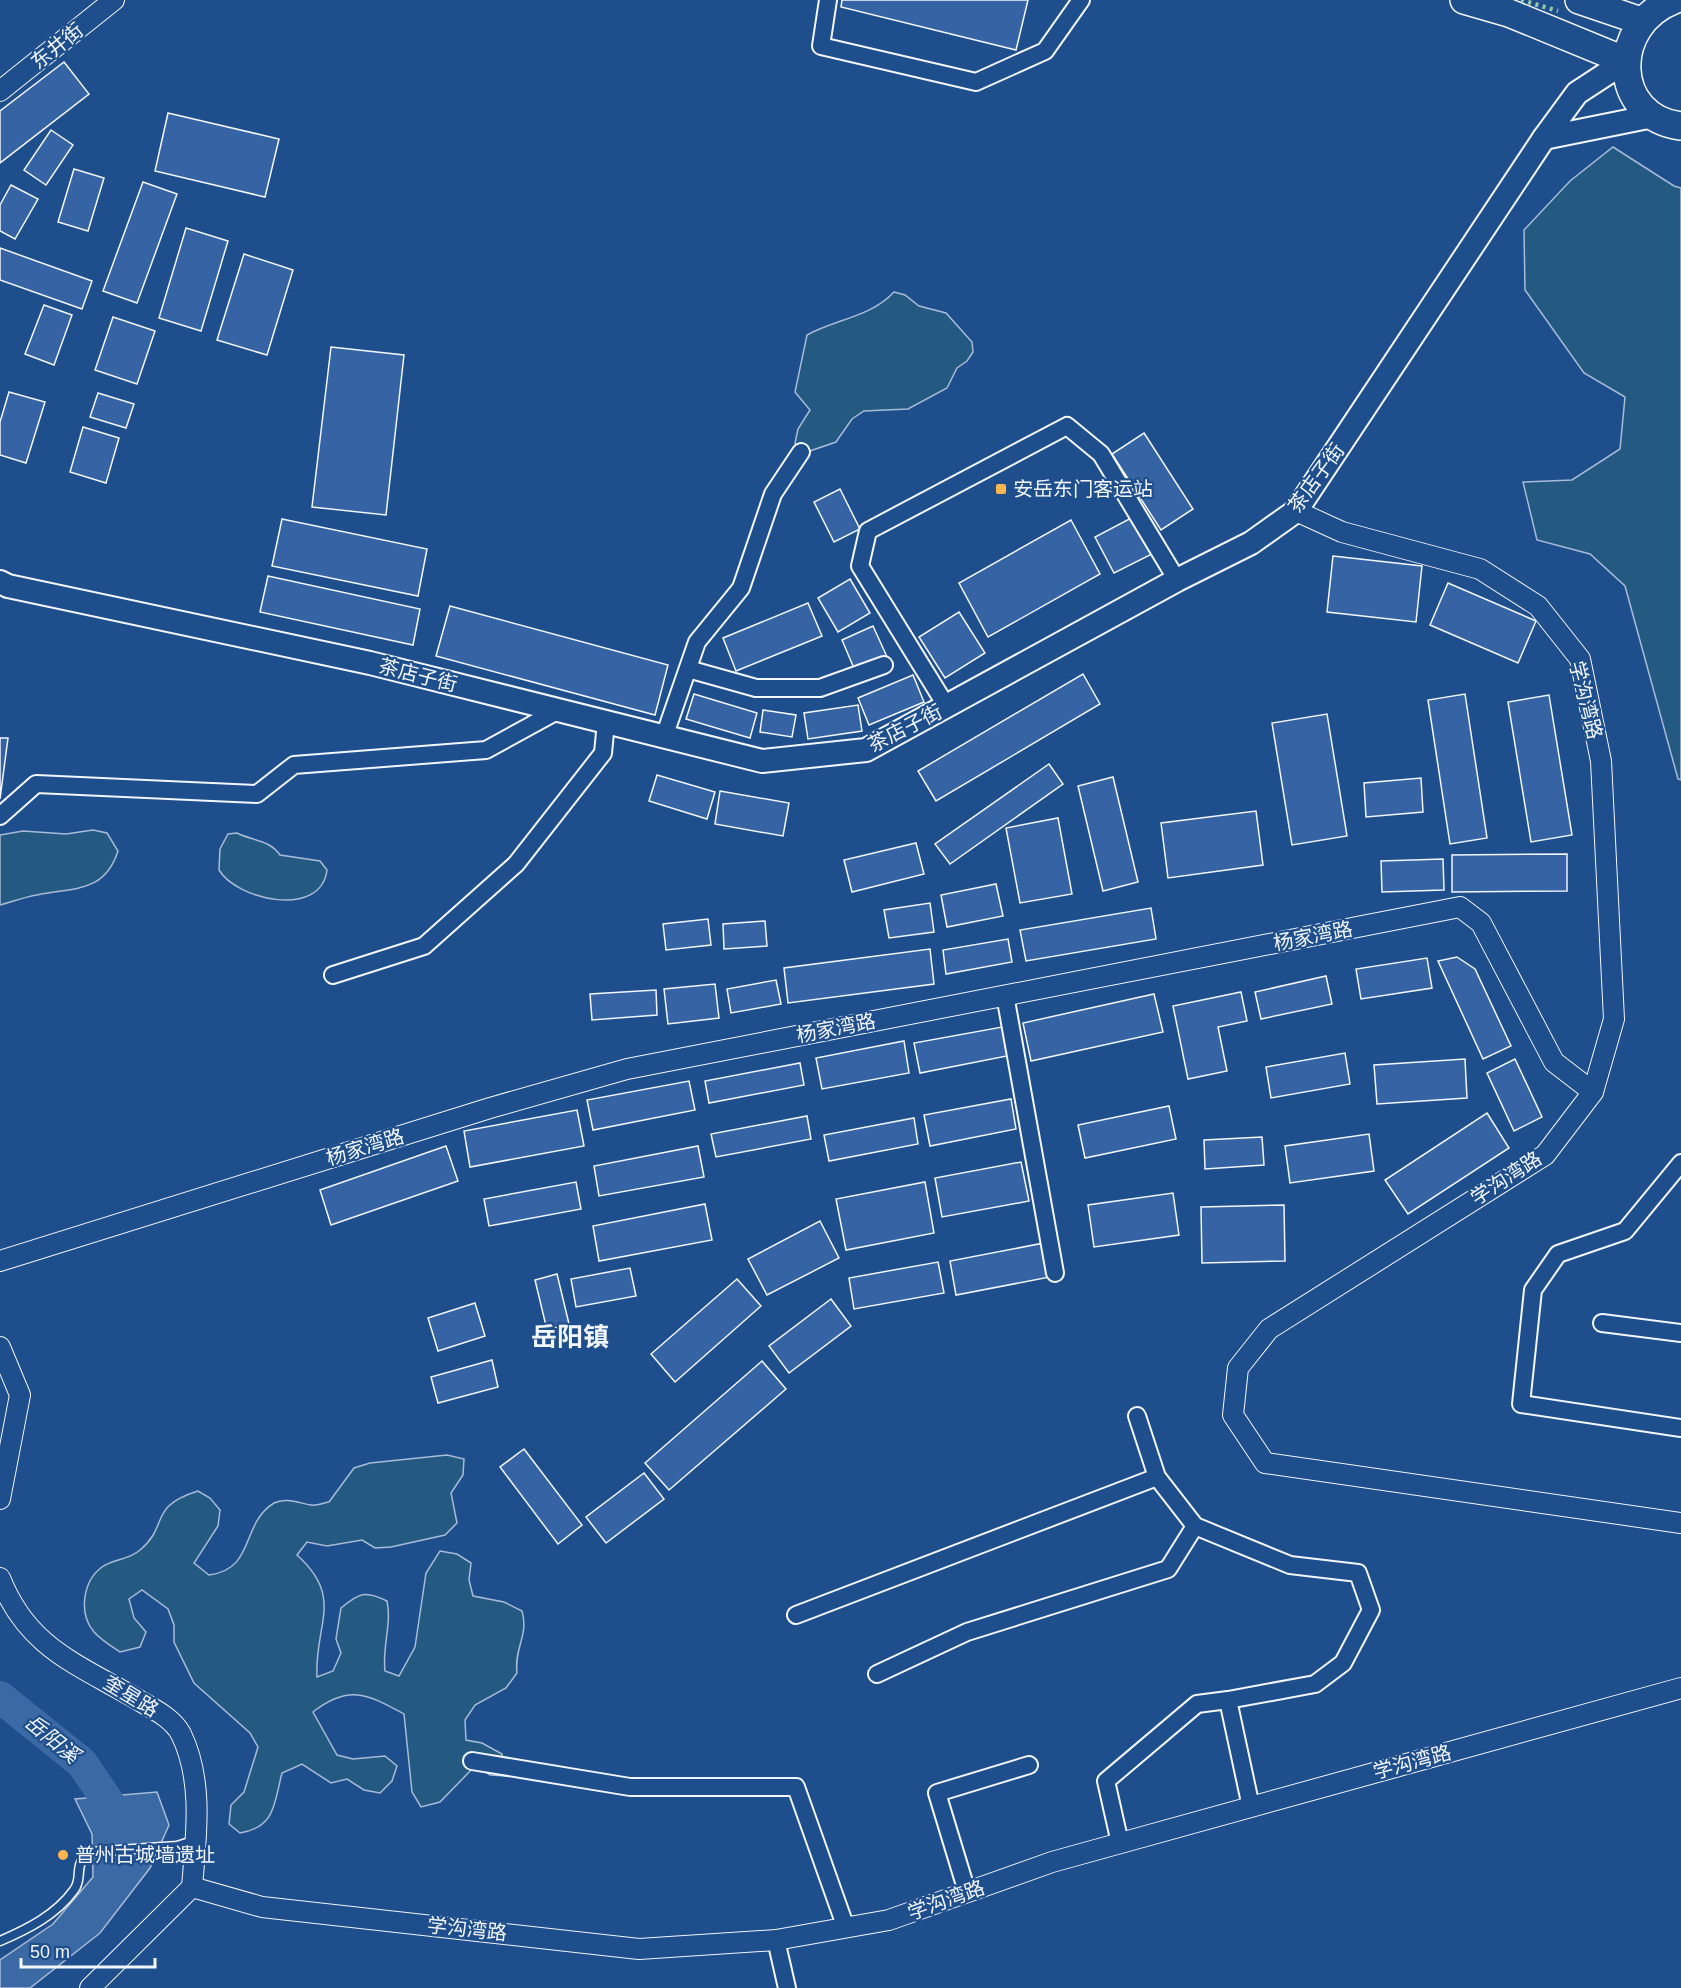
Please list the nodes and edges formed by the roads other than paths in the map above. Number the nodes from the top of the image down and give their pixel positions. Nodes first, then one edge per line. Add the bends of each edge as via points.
1 (114, 0) edge
2 (828, 0) edge
3 (1081, 0) edge
4 (1464, 0) edge
5 (1579, 0) edge
6 (1657, 7) edge
7 (1626, 61) junction
8 (0, 91) edge
9 (1653, 116) junction
10 (1681, 126) edge
11 (1544, 138) junction
12 (801, 452) dead end
13 (1296, 511) junction
14 (1177, 580) junction
15 (0, 582) edge
16 (884, 665) dead end
17 (688, 669) junction
18 (946, 707) junction
19 (559, 710) junction
20 (606, 722) junction
21 (664, 737) junction
22 (0, 816) edge
23 (333, 975) dead end
24 (1005, 995) junction
25 (1593, 1092) junction
26 (1681, 1165) edge
27 (0, 1261) edge
28 (1055, 1274) dead end
29 (1602, 1323) dead end
30 (1681, 1333) edge
31 (0, 1347) edge
32 (1137, 1416) dead end
33 (1681, 1428) edge
34 (1157, 1478) junction
35 (0, 1499) edge
36 (1681, 1523) edge
37 (1195, 1526) junction
38 (0, 1578) edge
39 (796, 1615) dead end
40 (877, 1674) dead end
41 (1681, 1688) edge
42 (1228, 1700) junction
43 (472, 1761) dead end
44 (1029, 1765) dead end
45 (1251, 1807) junction
46 (186, 1843) junction
47 (1120, 1843) junction
48 (192, 1887) junction
49 (967, 1893) junction
50 (846, 1928) junction
51 (776, 1940) junction
52 (0, 1941) edge
53 (90, 1988) edge
54 (787, 1988) edge

1 - 8 street, 东井街
2 - 3 street via 821,46 976,82 1045,51
4 - 7 highway via 1509,13
5 - 6 highway
6 - 7 highway via 1631,39
7 - 9 highway via 1629,82 1638,101
7 - 11 main road, 茶店子街 via 1577,93
9 - 10 highway
9 - 11 main road
11 - 13 main road, 茶店子街
12 - 17 street via 773,494 741,588 697,642
13 - 14 main road, 茶店子街 via 1251,543
13 - 25 street, 学沟湾路 via 1342,532 1480,569 1538,606 1580,659 1601,760 1614,1019
14 - 18 main road, 茶店子街
14 - 18 street via 1101,454 1067,426 868,531 860,566
15 - 19 main road, 茶店子街 via 370,663
16 - 17 street via 820,688 756,688
17 - 21 street
18 - 21 main road, 茶店子街 via 866,750 808,757 762,761
19 - 20 main road, 茶店子街
19 - 22 street via 486,750 294,765 257,794 36,784
20 - 21 main road, 茶店子街
20 - 23 street via 603,753 516,864 424,946
24 - 25 street, 杨家湾路 via 1461,907 1481,923 1554,1062
24 - 27 street, 杨家湾路 via 627,1069
24 - 28 street
25 - 36 street, 学沟湾路 via 1545,1155 1269,1329 1238,1368 1233,1415 1264,1463
26 - 33 street via 1624,1231 1558,1254 1533,1290 1521,1404
29 - 30 street
31 - 35 street via 20,1395
32 - 34 street
34 - 37 street
34 - 39 street
37 - 40 street via 1168,1569 967,1632
37 - 42 street via 1290,1565 1358,1573 1371,1610 1343,1663 1315,1684
38 - 46 street, 奎星路 via 11,1605 46,1647 164,1715 180,1732 189,1754 197,1796
41 - 45 street, 学沟湾路
42 - 45 street
42 - 47 street via 1197,1704 1106,1781
43 - 50 street via 630,1787 796,1787
44 - 49 street via 937,1793
45 - 47 street, 学沟湾路
46 - 48 street, 奎星路
46 - 52 lane via 89,1852 80,1861 76,1888 39,1923
47 - 49 street, 学沟湾路 via 1052,1862
48 - 51 street, 学沟湾路 via 262,1907 639,1949
48 - 53 street
49 - 50 street, 学沟湾路 via 890,1920
50 - 51 street, 学沟湾路
51 - 54 street

